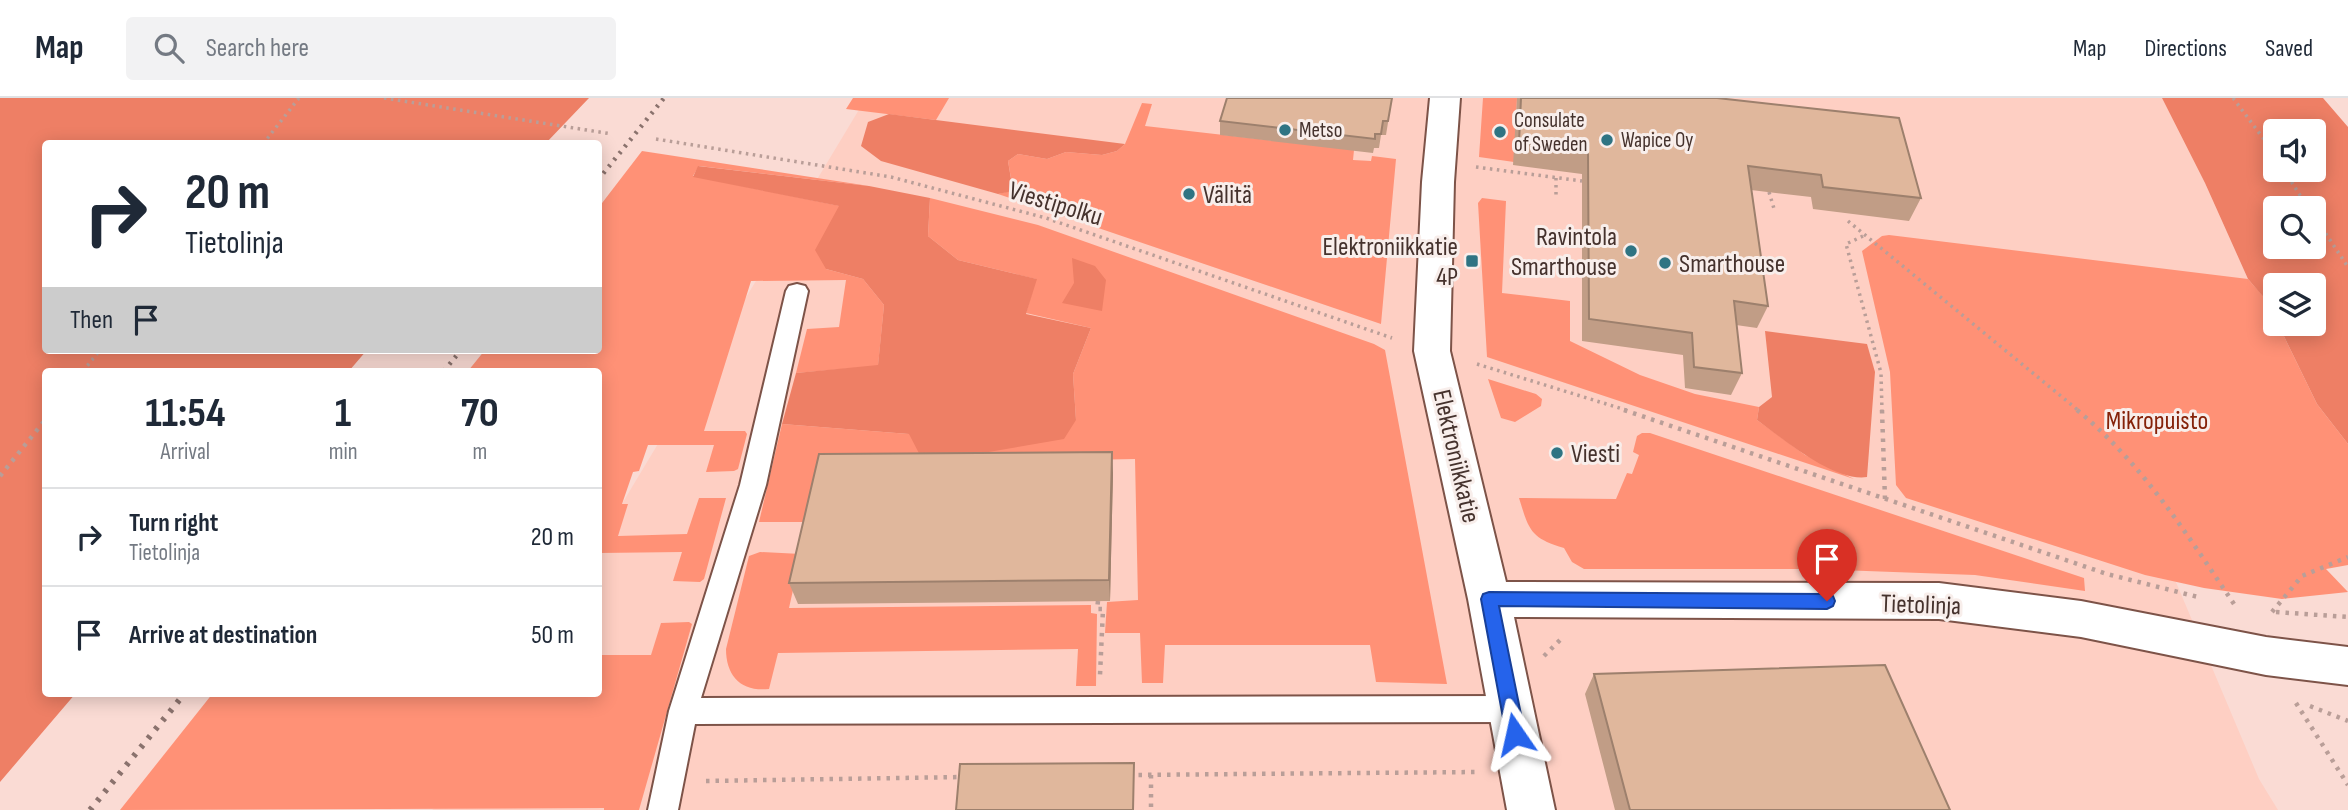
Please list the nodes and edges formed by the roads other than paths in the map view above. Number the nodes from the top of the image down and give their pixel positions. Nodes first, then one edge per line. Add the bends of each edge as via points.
1 (1445, 98) edge
2 (797, 291) dead end
3 (1508, 600) junction
4 (2348, 667) edge
5 (1510, 709) junction
6 (682, 711) junction
7 (663, 810) edge
8 (1531, 810) edge

1 - 3 street, Elektroniikkatie via 1432,351
2 - 6 lane via 753,485
3 - 4 street, Tietolinja via 1939,601 2081,619 2266,656
3 - 5 street, Elektroniikkatie
5 - 6 lane
5 - 8 street, Elektroniikkatie
6 - 7 lane

